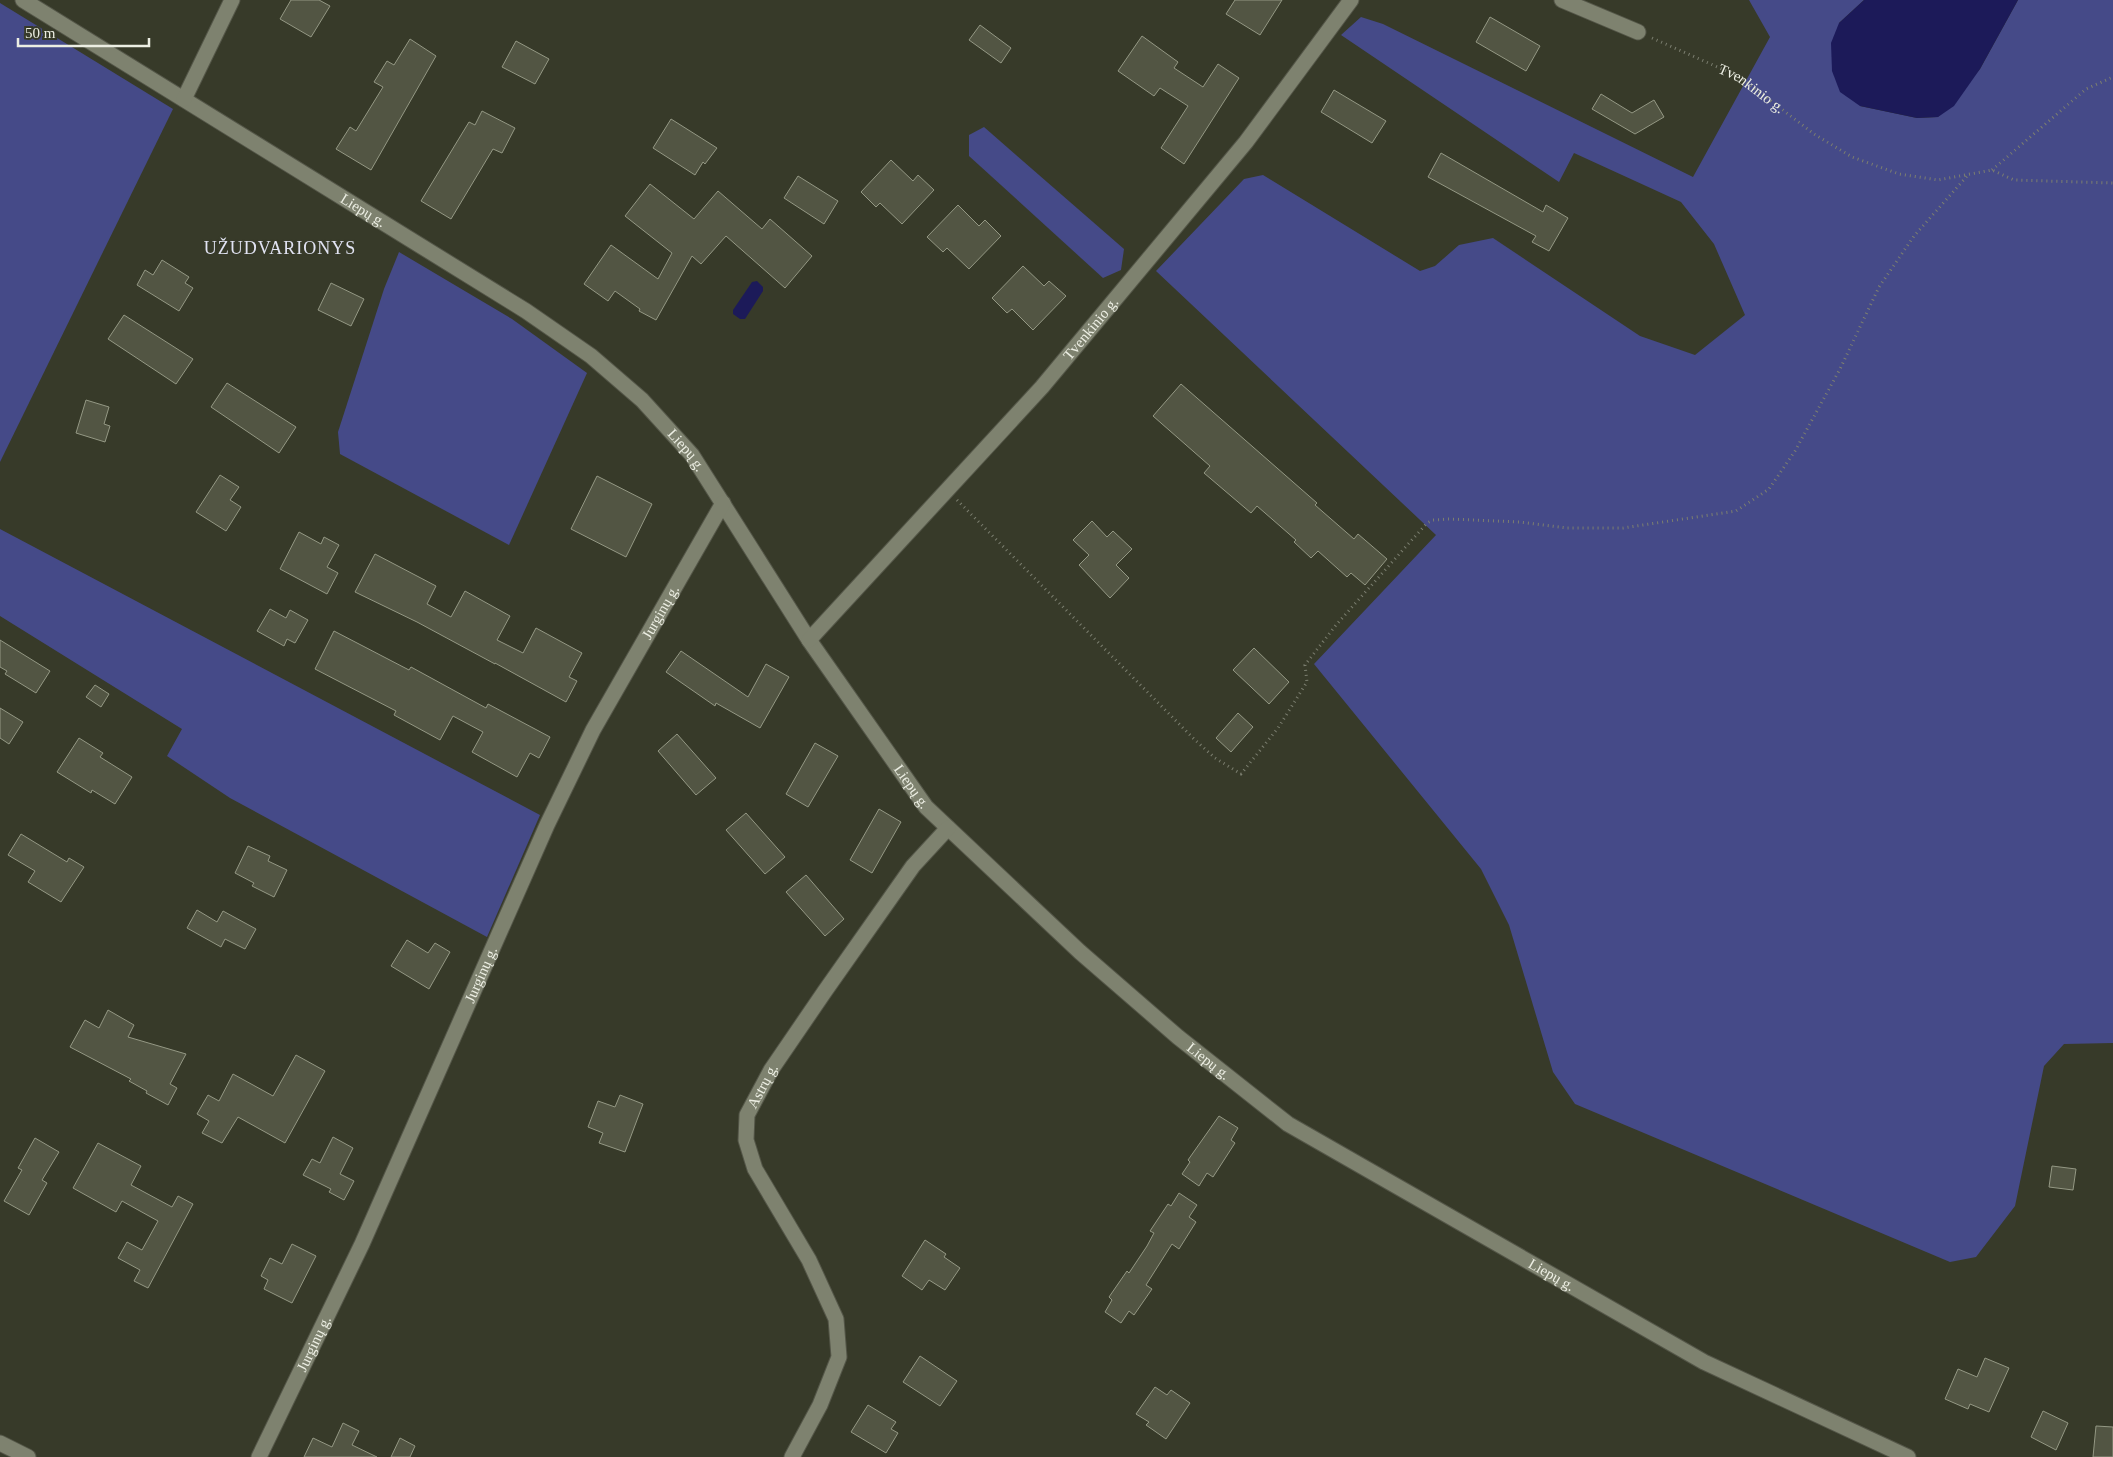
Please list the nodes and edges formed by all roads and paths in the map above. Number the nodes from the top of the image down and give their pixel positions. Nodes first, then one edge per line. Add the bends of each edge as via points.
1 (23, 0) edge
2 (232, 0) edge
3 (1351, 0) edge
4 (1562, 0) edge
5 (1638, 32) joint
6 (2113, 77) edge
7 (184, 99) junction
8 (1992, 170) junction
9 (1969, 174) junction
10 (2113, 183) edge
11 (947, 491) junction
12 (723, 503) junction
13 (809, 640) junction
14 (948, 828) junction
15 (0, 1443) edge
16 (28, 1457) edge
17 (259, 1457) edge
18 (792, 1457) edge
19 (1908, 1457) edge

1 - 7 street, Liepų g.
2 - 7 street
3 - 11 street, Tvenkinio g. via 1239,150 1042,387
4 - 5 street
5 - 9 path, Tvenkinio g. via 1740,77 1814,134 1852,157 1899,174 1938,180
6 - 8 path via 2086,89
7 - 12 street, Liepų g. via 526,311 591,356 642,400 692,455
8 - 9 path, Tvenkinio g.
8 - 10 path via 2014,180
9 - 11 path via 1914,236 1879,287 1840,369 1795,451 1769,489 1736,510 1622,528 1433,520 1421,528 1305,665 1307,682 1278,728 1241,774 1215,758 1194,739
11 - 13 street, Tvenkinio g.
12 - 13 street, Liepų g.
12 - 17 street, Jurginų g. via 593,730 547,824 362,1244
13 - 14 street, Liepų g. via 926,807
14 - 18 street, Astrų g. via 913,866 770,1070 747,1115 746,1140 755,1169 809,1260 836,1319 839,1357 820,1405
14 - 19 street, Liepų g. via 1080,952 1178,1038 1280,1119 1704,1362
15 - 16 street

